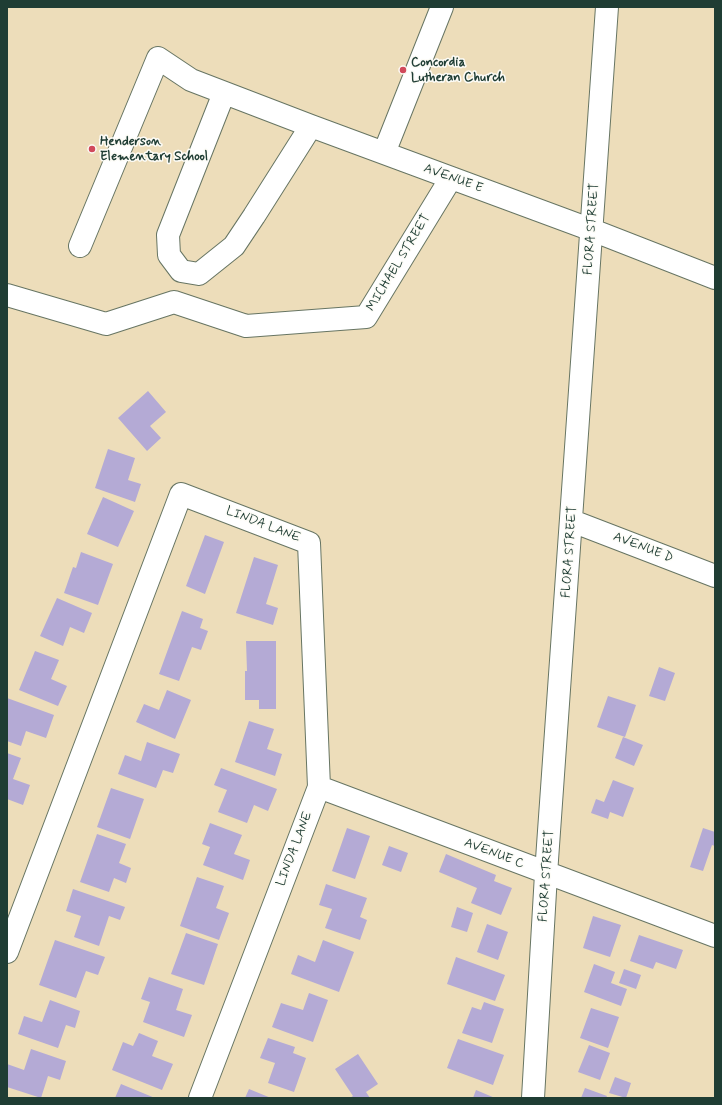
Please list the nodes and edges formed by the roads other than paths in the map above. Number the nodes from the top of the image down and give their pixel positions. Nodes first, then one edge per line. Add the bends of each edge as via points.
1 (442, 7) edge
2 (607, 7) edge
3 (224, 93) junction
4 (311, 126) junction
5 (384, 153) junction
6 (451, 178) junction
7 (592, 230) junction
8 (80, 246) dead end
9 (715, 278) edge
10 (7, 295) edge
11 (572, 521) junction
12 (715, 576) edge
13 (319, 787) junction
14 (546, 874) junction
15 (715, 936) edge
16 (7, 952) edge
17 (200, 1098) edge
18 (533, 1098) edge

1 - 5 street
2 - 7 street, FLORA STREET
3 - 4 street, AVENUE E
3 - 4 street via 168,235 168,255 181,271 198,274 234,246
3 - 8 street, AVENUE E via 190,80 158,58
4 - 5 street, AVENUE E
5 - 6 street, AVENUE E
6 - 7 street, AVENUE E
6 - 10 street, MICHAEL STREET via 366,317 246,326 174,302 106,324
7 - 9 street, AVENUE E
7 - 11 street, FLORA STREET
11 - 12 street, AVENUE D
11 - 14 street, FLORA STREET
13 - 14 street, AVENUE C
13 - 16 street, LINDA LANE via 309,543 181,494
13 - 17 street, LINDA LANE
14 - 15 street, AVENUE C
14 - 18 street, FLORA STREET

